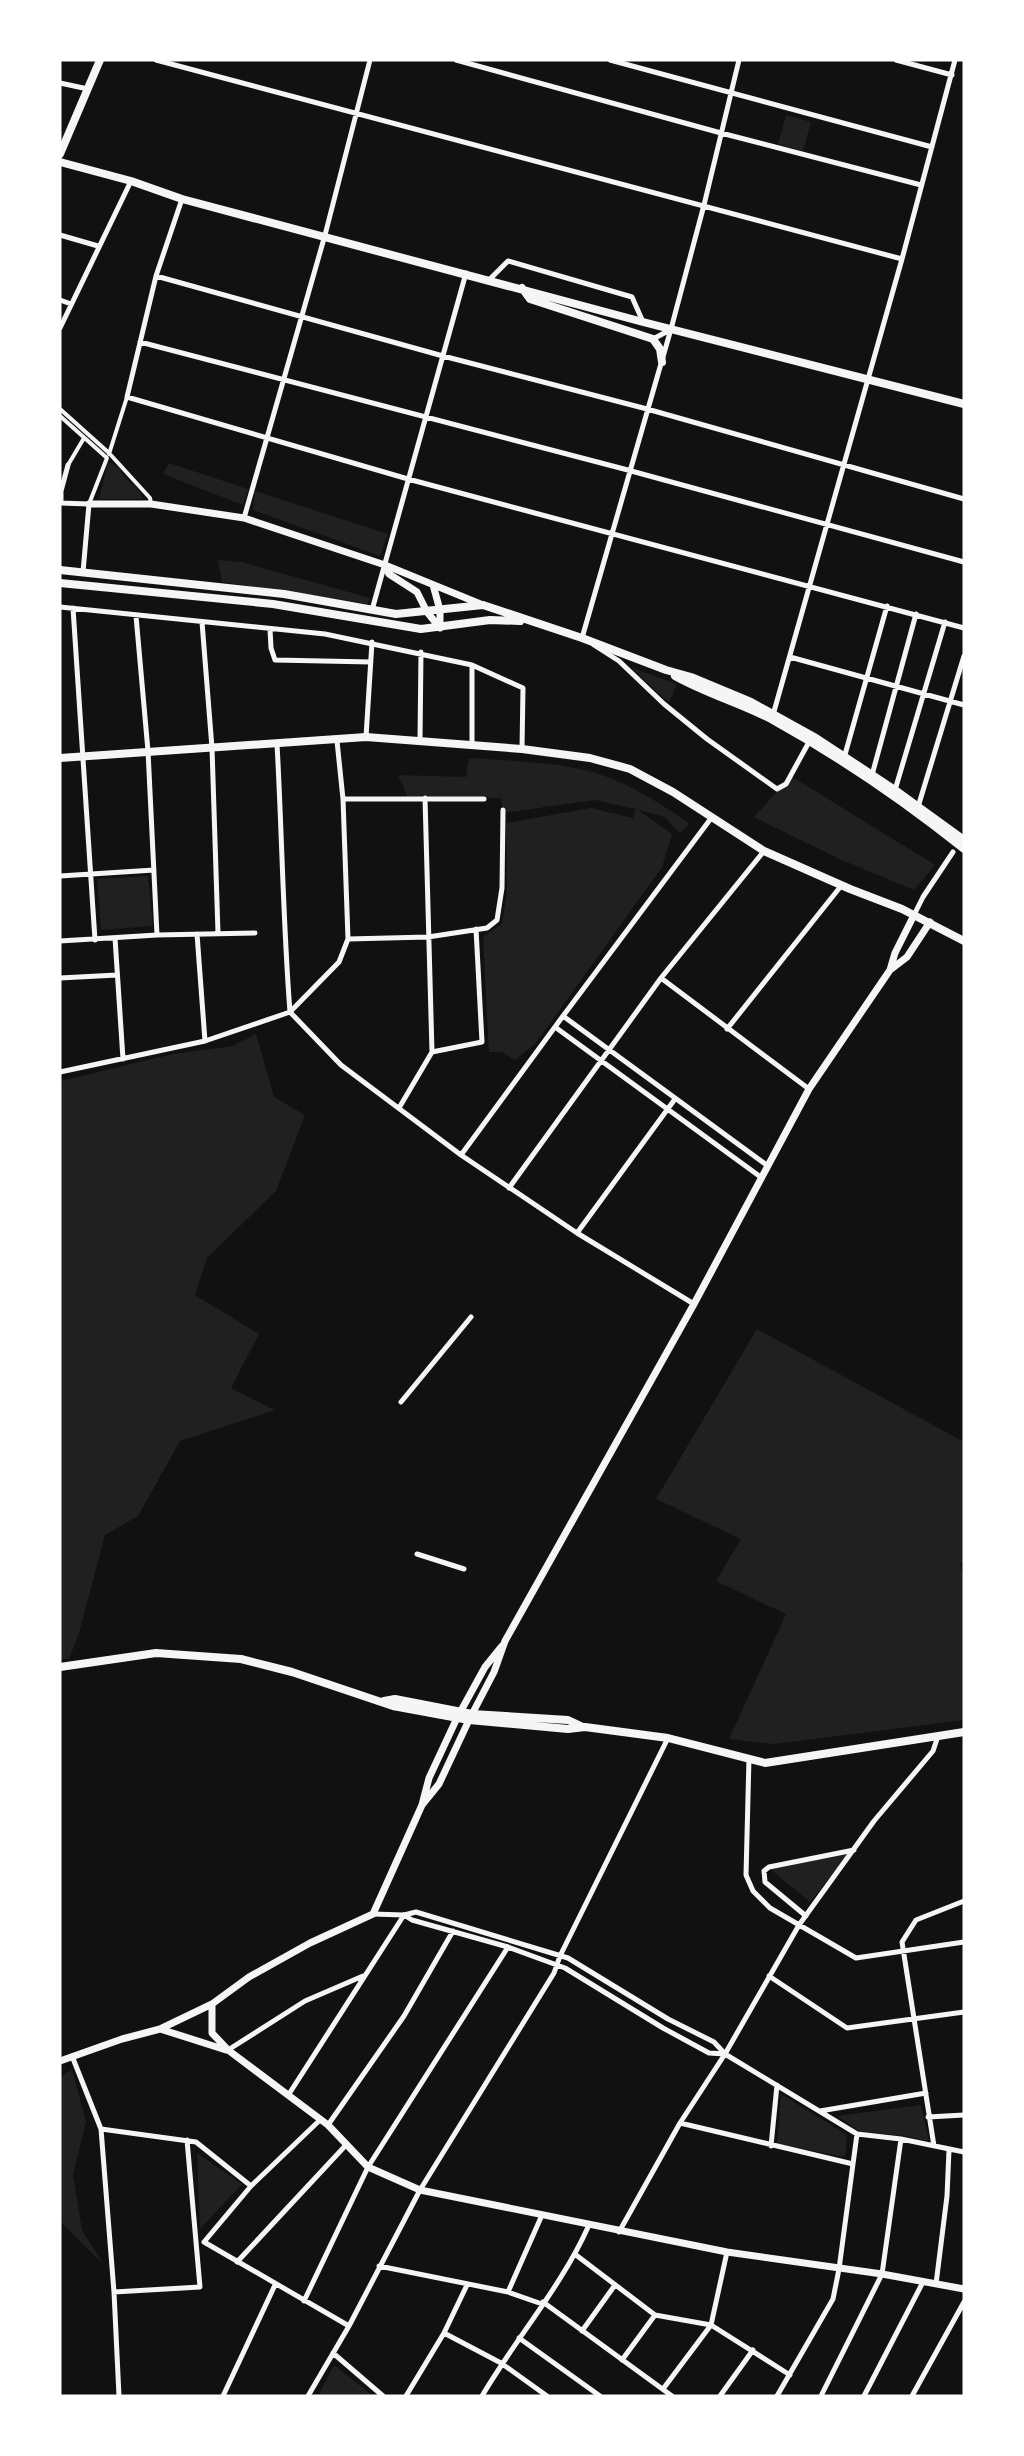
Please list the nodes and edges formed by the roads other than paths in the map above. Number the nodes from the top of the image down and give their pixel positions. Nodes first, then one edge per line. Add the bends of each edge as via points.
1 (100, 60) edge
2 (156, 60) edge
3 (370, 60) edge
4 (456, 60) edge
5 (610, 60) edge
6 (739, 60) edge
7 (896, 60) edge
8 (955, 60) edge
9 (952, 75) junction
10 (60, 83) edge
11 (87, 89) junction
12 (730, 93) junction
13 (355, 115) junction
14 (721, 133) junction
15 (932, 147) junction
16 (60, 154) edge
17 (60, 162) edge
18 (130, 181) junction
19 (921, 185) junction
20 (182, 199) junction
21 (704, 205) junction
22 (60, 235) edge
23 (324, 235) junction
24 (98, 246) junction
25 (902, 260) junction
26 (466, 273) junction
27 (156, 276) junction
28 (490, 279) junction
29 (522, 288) junction
30 (60, 300) edge
31 (71, 304) junction
32 (301, 316) junction
33 (643, 322) junction
34 (60, 328) edge
35 (671, 329) junction
36 (653, 339) junction
37 (140, 342) junction
38 (443, 356) junction
39 (662, 362) junction
40 (869, 379) junction
41 (283, 380) junction
42 (127, 397) junction
43 (964, 404) edge
44 (60, 409) edge
45 (647, 409) junction
46 (60, 416) edge
47 (425, 417) junction
48 (266, 437) junction
49 (84, 438) junction
50 (109, 453) junction
51 (107, 458) junction
52 (68, 465) joint
53 (845, 466) junction
54 (631, 471) junction
55 (408, 479) junction
56 (964, 499) edge
57 (61, 503) edge
58 (89, 504) junction
59 (151, 504) junction
60 (244, 518) junction
61 (828, 523) junction
62 (613, 534) junction
63 (964, 561) edge
64 (385, 565) junction
65 (60, 570) edge
66 (83, 572) junction
67 (60, 583) edge
68 (433, 585) junction
69 (811, 585) junction
70 (483, 605) junction
71 (886, 606) junction
72 (60, 607) edge
73 (73, 608) junction
74 (372, 610) junction
75 (440, 610) junction
76 (428, 612) junction
77 (916, 614) junction
78 (136, 616) junction
79 (527, 621) junction
80 (202, 622) junction
81 (945, 622) junction
82 (440, 628) junction
83 (964, 628) edge
84 (270, 629) junction
85 (582, 638) junction
86 (372, 642) junction
87 (421, 652) junction
88 (964, 656) edge
89 (790, 657) junction
90 (371, 662) junction
91 (472, 665) junction
92 (868, 678) junction
93 (897, 687) junction
94 (924, 694) junction
95 (951, 701) junction
96 (964, 705) edge
97 (772, 716) junction
98 (366, 737) junction
99 (420, 740) junction
100 (337, 741) junction
101 (808, 742) junction
102 (277, 744) junction
103 (472, 745) junction
104 (212, 748) junction
105 (522, 749) junction
106 (148, 751) junction
107 (84, 756) junction
108 (60, 758) edge
109 (843, 760) junction
110 (872, 775) junction
111 (895, 790) junction
112 (425, 798) junction
113 (343, 799) junction
114 (484, 799) dead end
115 (918, 807) junction
116 (503, 810) dead end
117 (712, 817) junction
118 (961, 844) edge
119 (764, 850) junction
120 (154, 870) junction
121 (91, 874) junction
122 (60, 876) edge
123 (841, 886) junction
124 (914, 915) junction
125 (930, 922) junction
126 (476, 929) junction
127 (218, 933) junction
128 (255, 933) dead end
129 (197, 934) junction
130 (157, 935) junction
131 (428, 937) junction
132 (115, 938) junction
133 (348, 939) junction
134 (95, 940) junction
135 (964, 940) edge
136 (60, 941) edge
137 (890, 970) junction
138 (117, 975) junction
139 (60, 978) edge
140 (661, 978) junction
141 (291, 1012) junction
142 (563, 1016) junction
143 (555, 1027) junction
144 (727, 1029) junction
145 (205, 1041) junction
146 (608, 1050) junction
147 (432, 1052) junction
148 (123, 1059) junction
149 (600, 1060) junction
150 (60, 1072) edge
151 (809, 1089) junction
152 (675, 1099) junction
153 (399, 1108) junction
154 (667, 1109) junction
155 (461, 1155) junction
156 (768, 1166) junction
157 (762, 1178) junction
158 (509, 1188) junction
159 (577, 1233) junction
160 (694, 1304) junction
161 (471, 1317) dead end
162 (401, 1402) dead end
163 (417, 1554) dead end
164 (464, 1569) dead end
165 (505, 1641) junction
166 (60, 1667) edge
167 (458, 1715) junction
168 (470, 1717) junction
169 (964, 1732) edge
170 (938, 1736) junction
171 (668, 1738) junction
172 (749, 1758) junction
173 (422, 1805) junction
174 (854, 1850) junction
175 (964, 1901) edge
176 (373, 1914) junction
177 (404, 1915) junction
178 (806, 1916) junction
179 (799, 1925) junction
180 (453, 1931) junction
181 (964, 1942) edge
182 (508, 1947) junction
183 (903, 1951) junction
184 (560, 1956) junction
185 (556, 1965) junction
186 (364, 1976) junction
187 (769, 1976) junction
188 (212, 2004) junction
189 (964, 2012) edge
190 (913, 2020) junction
191 (160, 2029) junction
192 (228, 2050) junction
193 (725, 2054) junction
194 (72, 2056) junction
195 (60, 2061) edge
196 (777, 2085) junction
197 (926, 2093) junction
198 (289, 2094) junction
199 (820, 2111) junction
200 (964, 2115) edge
201 (928, 2117) junction
202 (321, 2119) junction
203 (680, 2123) junction
204 (328, 2125) junction
205 (101, 2129) junction
206 (857, 2134) junction
207 (901, 2139) junction
208 (187, 2140) junction
209 (345, 2145) junction
210 (771, 2146) junction
211 (934, 2146) junction
212 (949, 2150) junction
213 (964, 2152) edge
214 (853, 2164) junction
215 (369, 2167) junction
216 (251, 2186) junction
217 (420, 2190) junction
218 (542, 2215) junction
219 (589, 2225) junction
220 (619, 2232) junction
221 (196, 2242) junction
222 (204, 2242) junction
223 (727, 2252) junction
224 (576, 2255) junction
225 (237, 2262) junction
226 (379, 2266) junction
227 (839, 2269) junction
228 (882, 2274) junction
229 (923, 2282) junction
230 (936, 2284) junction
231 (276, 2285) junction
232 (467, 2285) junction
233 (615, 2285) junction
234 (964, 2289) edge
235 (114, 2292) junction
236 (508, 2292) junction
237 (303, 2301) junction
238 (964, 2302) edge
239 (543, 2303) junction
240 (655, 2315) junction
241 (711, 2325) junction
242 (349, 2326) junction
243 (582, 2331) junction
244 (444, 2333) junction
245 (519, 2338) junction
246 (753, 2350) junction
247 (333, 2353) junction
248 (622, 2360) junction
249 (501, 2363) junction
250 (790, 2375) junction
251 (663, 2389) junction
252 (119, 2396) edge
253 (223, 2396) edge
254 (308, 2396) edge
255 (383, 2396) edge
256 (406, 2396) edge
257 (482, 2396) edge
258 (547, 2396) edge
259 (600, 2396) edge
260 (672, 2396) edge
261 (720, 2396) edge
262 (777, 2396) edge
263 (821, 2396) edge
264 (864, 2396) edge
265 (912, 2396) edge

1 - 11 main road
2 - 13 street
3 - 13 street
4 - 14 street
5 - 12 street
6 - 12 street
7 - 9 street
8 - 9 street
9 - 15 street
10 - 11 street
11 - 16 main road
12 - 14 street
12 - 15 street
13 - 21 street
13 - 23 street
14 - 19 street
14 - 21 street
15 - 19 street
17 - 18 main road
18 - 20 main road
18 - 24 street
19 - 25 street
20 - 23 main road
20 - 27 street
21 - 25 street
21 - 35 street
22 - 24 street
23 - 26 main road
23 - 32 street
24 - 31 street
25 - 40 street
26 - 28 main road
26 - 38 street
27 - 32 street
27 - 37 street
28 - 29 main road
28 - 33 street via 508,261 632,297
29 - 33 main road
29 - 36 main road via 530,300
30 - 31 street
31 - 34 street
32 - 38 street
32 - 41 street
33 - 35 main road
35 - 36 street
35 - 39 street
35 - 40 main road
36 - 39 main road
37 - 41 street
37 - 42 street
38 - 45 street
38 - 47 street
39 - 45 street
40 - 43 main road
40 - 53 street
41 - 47 street
41 - 48 street
42 - 48 street
42 - 50 street
44 - 50 street
45 - 53 street
45 - 54 street
46 - 49 street
47 - 54 street
47 - 55 street
48 - 55 street
48 - 60 street
49 - 51 street
49 - 52 street
50 - 51 street
50 - 59 street via 150,498
51 - 58 street
52 - 57 street
53 - 56 street
53 - 61 street
54 - 61 street
54 - 62 street
55 - 62 street
55 - 64 street
57 - 58 street
58 - 59 street
58 - 66 street
59 - 60 street
60 - 64 street
61 - 63 street
61 - 69 street
62 - 69 street
62 - 85 street
64 - 68 street
64 - 74 street
64 - 76 street via 389,574 417,592
65 - 66 main road
66 - 74 main road via 284,594
67 - 82 main road via 273,604 421,629
68 - 70 street
68 - 75 street
69 - 71 street
69 - 89 street
70 - 75 main road
70 - 79 main road
71 - 77 street
71 - 92 street
72 - 73 street
73 - 78 street
73 - 107 street
74 - 76 main road via 396,614
75 - 76 main road
75 - 82 street
76 - 82 street
77 - 81 street
77 - 93 street
78 - 80 street
78 - 106 street
79 - 82 main road via 490,620
79 - 85 main road
80 - 84 street
80 - 104 street
81 - 83 street
81 - 94 street
84 - 86 street
84 - 90 street via 275,660
85 - 97 main road via 691,677
85 - 101 street via 619,661 707,739 777,789 786,784
86 - 87 street
86 - 90 street
87 - 91 street
87 - 99 street
88 - 95 street
89 - 92 street
89 - 97 street
90 - 98 street
91 - 103 street
91 - 105 street via 523,688
92 - 93 street
92 - 109 street
93 - 94 street
93 - 110 street
94 - 95 street
94 - 111 street
95 - 96 street
95 - 115 street
97 - 101 main road
97 - 109 main road
98 - 99 main road
98 - 100 main road
99 - 103 main road
100 - 102 main road
100 - 113 street
101 - 109 main road
102 - 104 main road
102 - 141 street
103 - 105 main road
104 - 106 main road
104 - 127 street
105 - 117 main road via 590,758 630,769
106 - 107 main road
106 - 120 street
107 - 108 main road
107 - 121 street
109 - 110 main road
109 - 118 main road
110 - 111 main road
111 - 115 main road
112 - 113 street
112 - 114 street
112 - 131 street
113 - 133 street
115 - 118 main road
116 - 126 street via 502,888 497,920 487,928
117 - 119 main road
117 - 142 street
118 - 124 street
119 - 123 main road
119 - 140 street
120 - 121 street
120 - 130 street
121 - 122 street
121 - 134 street
123 - 124 main road
123 - 144 street
124 - 125 main road
124 - 137 street
125 - 135 main road
125 - 137 street via 907,957
126 - 131 street
126 - 147 street via 482,1042
127 - 128 street
127 - 129 street
129 - 130 street
129 - 145 street
130 - 132 street
131 - 133 street
131 - 147 street
132 - 134 street
132 - 138 street
133 - 141 street via 339,962
134 - 136 street
137 - 151 street
138 - 139 street
138 - 148 street
140 - 144 street
140 - 146 street
141 - 145 street
141 - 153 street via 341,1065
142 - 143 street
142 - 146 street
143 - 149 street
143 - 155 street
144 - 151 street
145 - 148 street
146 - 149 street
146 - 152 street
147 - 153 street
148 - 150 street
149 - 154 street
149 - 158 street
151 - 156 street
152 - 154 street
152 - 156 street
153 - 155 street
154 - 157 street
154 - 159 street
155 - 158 street
156 - 157 street
157 - 160 street
158 - 159 street
159 - 160 street
160 - 165 street
161 - 162 street
163 - 164 street
165 - 167 street
165 - 168 street
166 - 167 main road via 156,1653 209,1655 292,1672 384,1701 395,1699
167 - 168 main road
167 - 173 street via 429,1778
168 - 171 main road via 567,1720 585,1728
168 - 173 street via 439,1784
169 - 170 main road
170 - 172 main road via 765,1763
170 - 174 street via 933,1751
171 - 172 main road
171 - 184 street
172 - 179 street via 748,1880 770,1908
173 - 176 street
174 - 178 street
174 - 178 street via 764,1870 765,1882
175 - 183 street via 916,1920 902,1942
176 - 177 street
176 - 188 street via 249,1977
177 - 180 street
177 - 184 street via 416,1912
177 - 186 street
178 - 179 street
179 - 183 street via 856,1958
179 - 187 street
180 - 182 street
180 - 204 street via 404,2016
181 - 183 street
182 - 185 street
182 - 215 street
183 - 190 street
184 - 185 street
184 - 193 street via 714,2042
185 - 193 street via 709,2054
185 - 217 street
186 - 192 street via 305,2001
186 - 198 street
187 - 190 street via 847,2028
187 - 193 street
188 - 191 street
188 - 192 street via 212,2033
189 - 190 street
190 - 197 street
191 - 192 street
191 - 194 street
192 - 198 street
193 - 196 street
193 - 203 street
194 - 195 street
194 - 205 street
196 - 199 street
196 - 210 street
197 - 199 street
197 - 201 street
198 - 202 street
199 - 206 street
200 - 201 street
201 - 211 street
202 - 204 street
202 - 216 street
203 - 210 street
203 - 220 street
204 - 209 street
205 - 208 street
205 - 235 street
206 - 207 street
206 - 214 street
207 - 211 street
207 - 228 street
208 - 216 street via 196,2142
208 - 221 street
209 - 215 street
209 - 225 street
210 - 214 street
211 - 212 street
212 - 213 street
212 - 230 street
214 - 227 street
215 - 217 street
215 - 237 street
216 - 222 street
217 - 218 street
217 - 226 street
218 - 219 street
218 - 236 street
219 - 220 street
219 - 224 street
220 - 223 street
221 - 222 street
221 - 235 street via 200,2287
222 - 225 street
223 - 227 street
223 - 241 street
224 - 233 street
224 - 239 street
225 - 231 street
226 - 232 street
226 - 242 street
227 - 228 street
227 - 250 street via 833,2299
228 - 229 street
228 - 263 street
229 - 230 street
229 - 264 street
230 - 234 street
231 - 237 street
231 - 253 street
232 - 236 street
232 - 244 street
233 - 240 street
233 - 243 street
235 - 252 street
236 - 239 street
237 - 242 street
238 - 265 street
239 - 243 street
239 - 245 street
240 - 241 street
240 - 248 street
241 - 246 street
241 - 251 street
242 - 247 street
243 - 248 street
244 - 249 street
244 - 256 street
245 - 249 street
245 - 259 street
246 - 250 street
246 - 261 street
247 - 254 street
247 - 255 street
248 - 251 street
249 - 257 street
249 - 258 street
250 - 262 street
251 - 260 street

